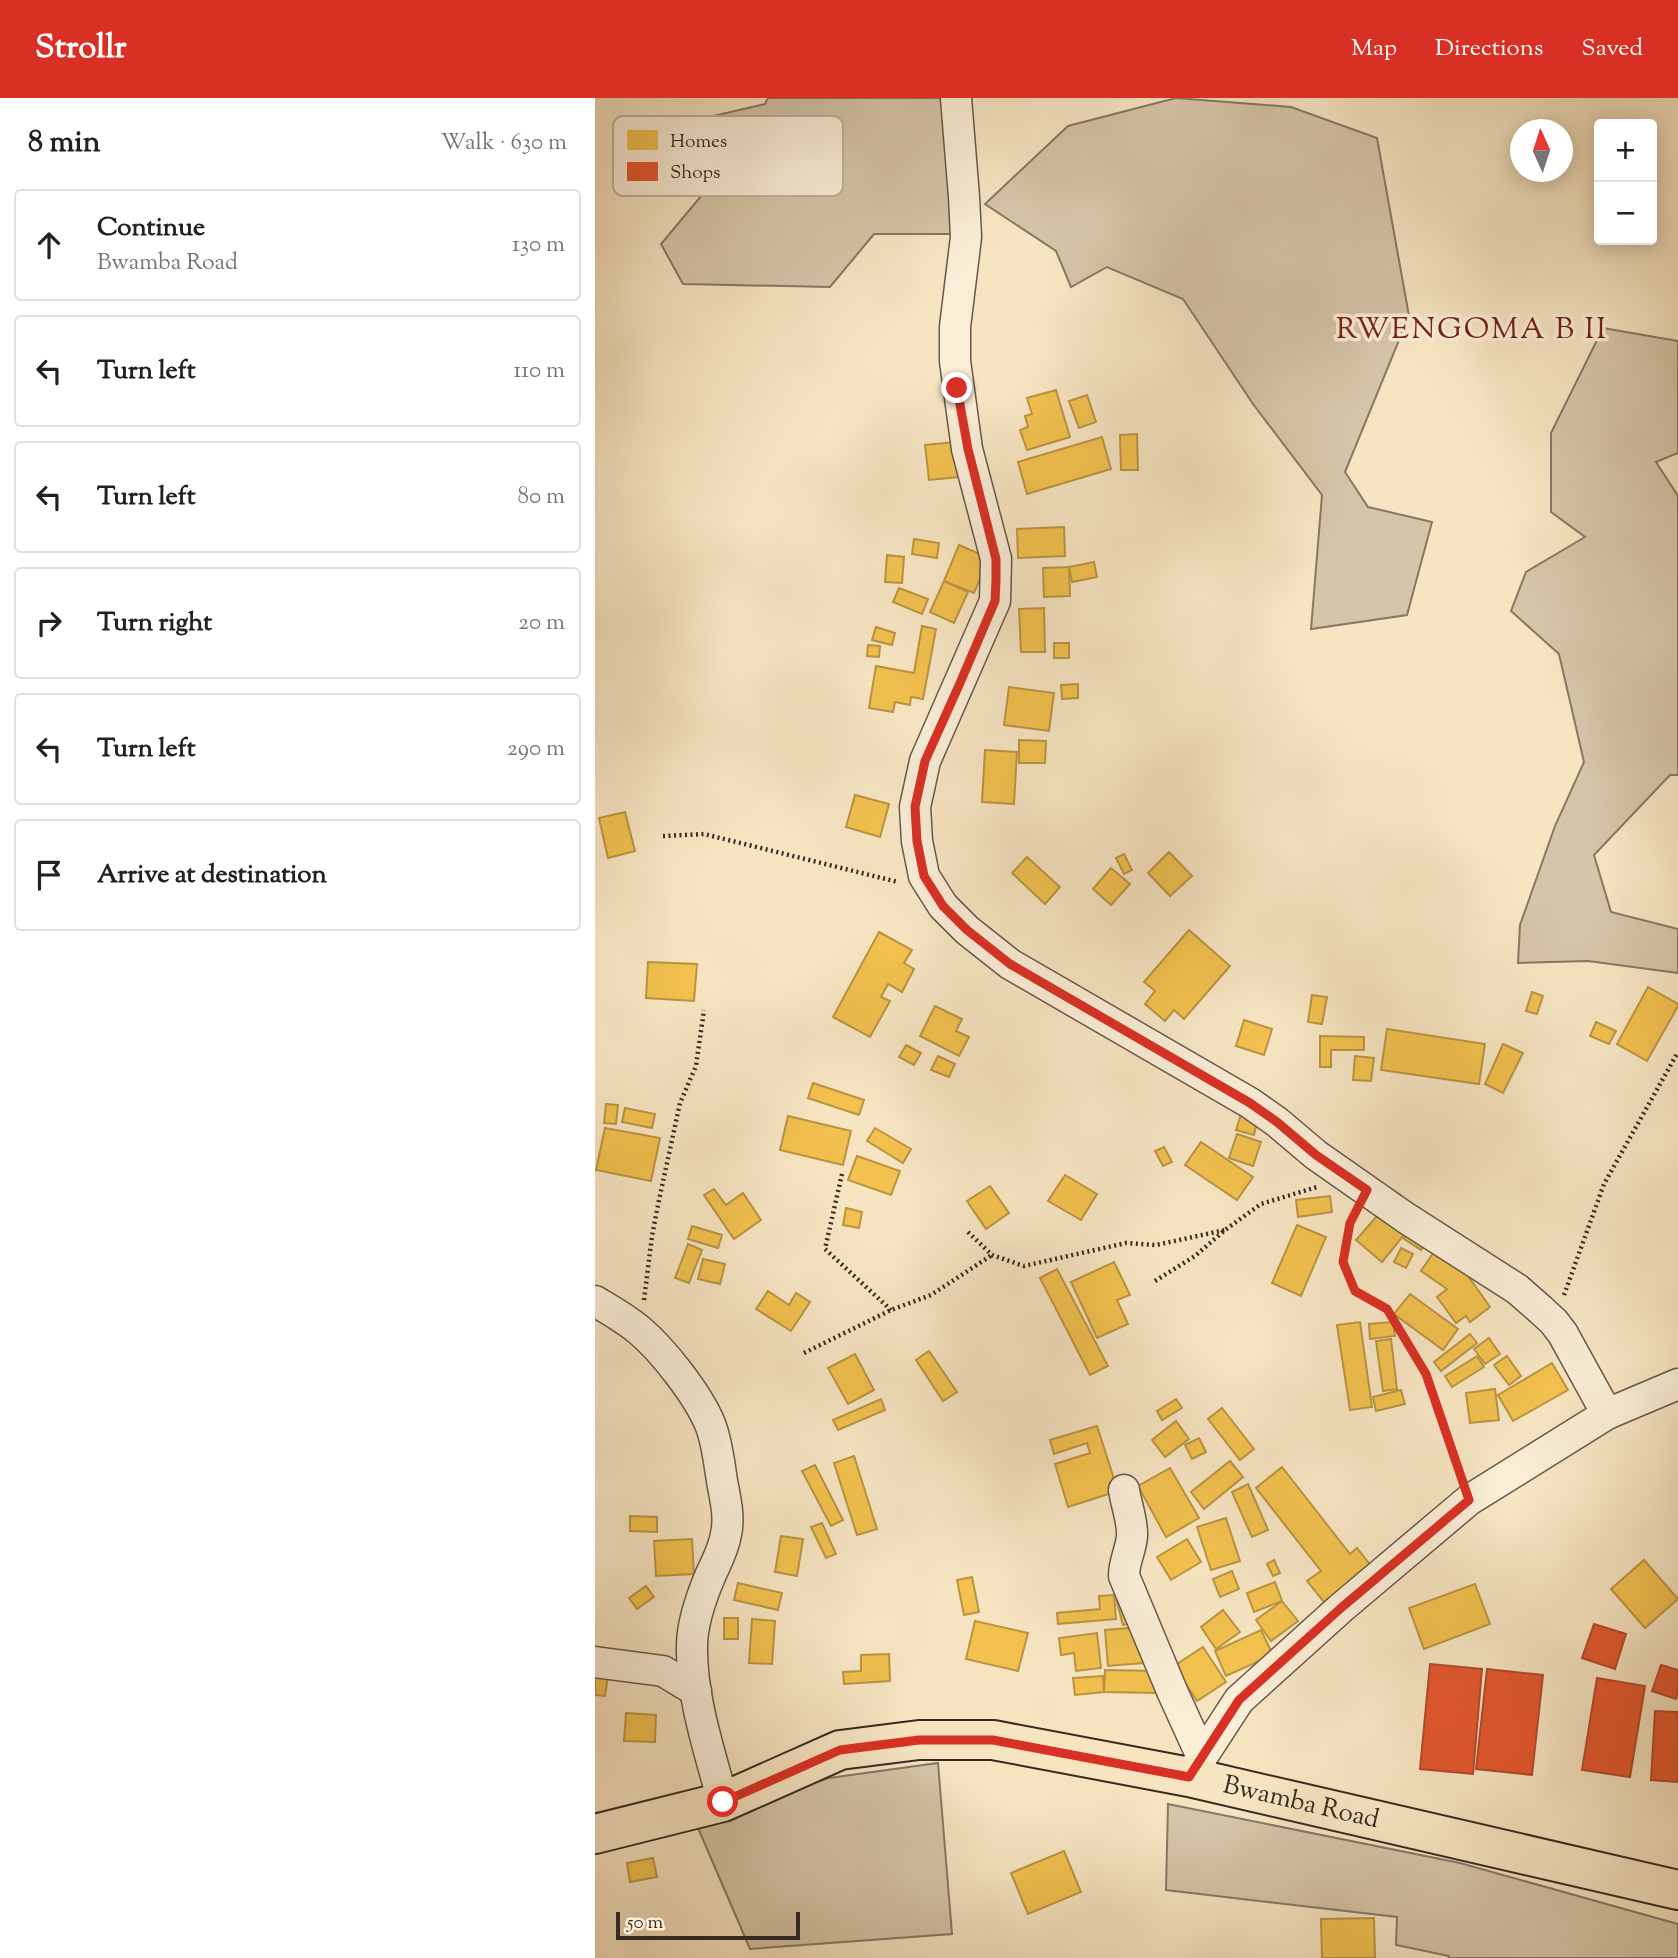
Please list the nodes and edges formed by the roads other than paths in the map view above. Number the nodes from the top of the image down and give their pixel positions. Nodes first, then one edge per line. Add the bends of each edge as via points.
1 (956, 98) edge
2 (595, 1301) edge
3 (1678, 1384) edge
4 (1607, 1415) junction
5 (1124, 1490) dead end
6 (595, 1662) edge
7 (696, 1691) junction
8 (1196, 1767) junction
9 (723, 1802) junction
10 (595, 1833) edge
11 (1678, 1890) edge

1 - 4 street via 966,237 955,361 968,449 996,559 996,580 995,601 925,761 915,807 924,876 943,906 1010,964 1250,1103 1406,1218 1517,1289 1554,1322
2 - 7 street via 640,1331 666,1358 710,1424 716,1447 727,1531 694,1629
3 - 4 street
4 - 8 street via 1469,1500 1341,1608 1239,1700
5 - 8 street via 1132,1533 1124,1576 1172,1691
6 - 7 street via 663,1671
7 - 9 street
8 - 9 main road, Bwamba Road via 993,1740 919,1740 840,1750
8 - 11 main road, Bwamba Road
9 - 10 main road, Bwamba Road

